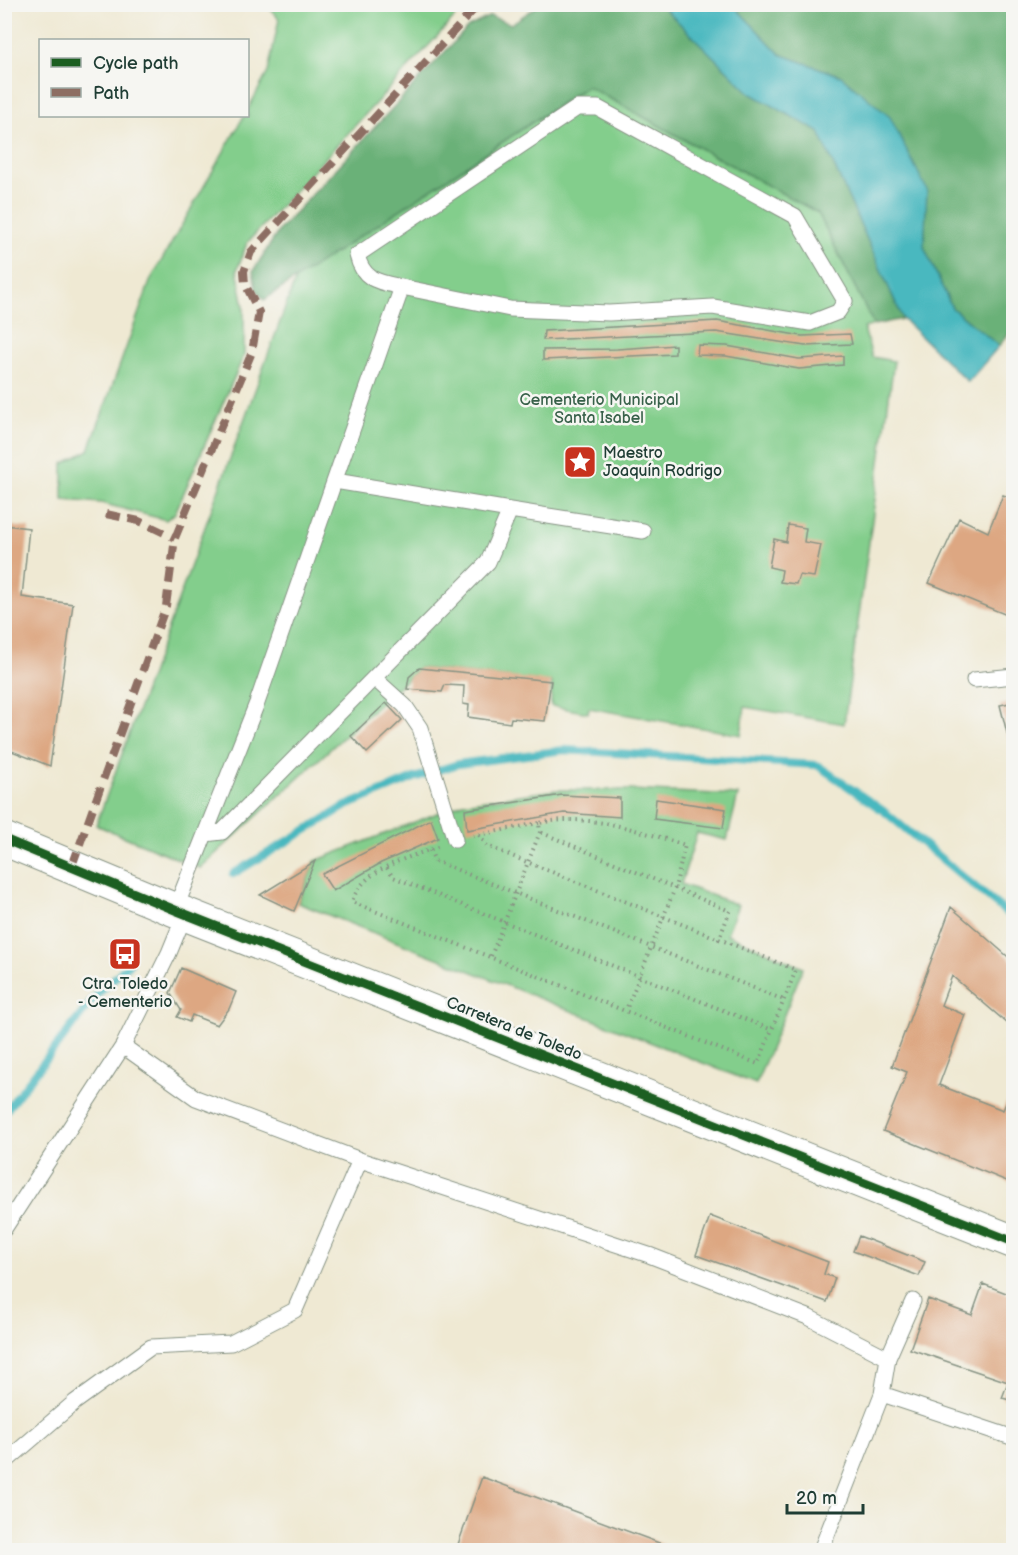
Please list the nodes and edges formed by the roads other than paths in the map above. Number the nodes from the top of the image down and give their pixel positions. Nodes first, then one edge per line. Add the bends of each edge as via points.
1 (402, 287) junction
2 (335, 481) junction
3 (510, 510) junction
4 (643, 531) dead end
5 (1014, 676) edge
6 (374, 678) junction
7 (974, 680) dead end
8 (205, 834) junction
9 (4, 839) edge
10 (455, 840) road end
11 (180, 912) junction
12 (123, 1046) junction
13 (360, 1160) junction
14 (4, 1229) edge
15 (1014, 1242) edge
16 (913, 1301) dead end
17 (888, 1358) junction
18 (882, 1394) junction
19 (1014, 1438) edge
20 (4, 1463) edge
21 (821, 1551) edge

1 - 1 lane via 510,309 609,313 713,307 810,323 838,312 845,300 795,216 598,108 577,108 357,255 360,269 374,281
1 - 2 lane
2 - 3 lane
2 - 8 lane via 257,703
3 - 4 lane
3 - 6 lane via 488,562
5 - 7 lane
6 - 8 lane via 222,832
6 - 10 lane via 405,706 420,728
8 - 11 lane
9 - 11 street, Carretera de Toledo
11 - 12 lane via 169,953
11 - 15 street, Carretera de Toledo
12 - 13 lane via 196,1098
12 - 14 lane
13 - 17 lane via 649,1255 808,1317
13 - 20 lane via 295,1310 231,1343 151,1347 75,1402
16 - 17 lane
17 - 18 lane
18 - 19 lane
18 - 21 lane

